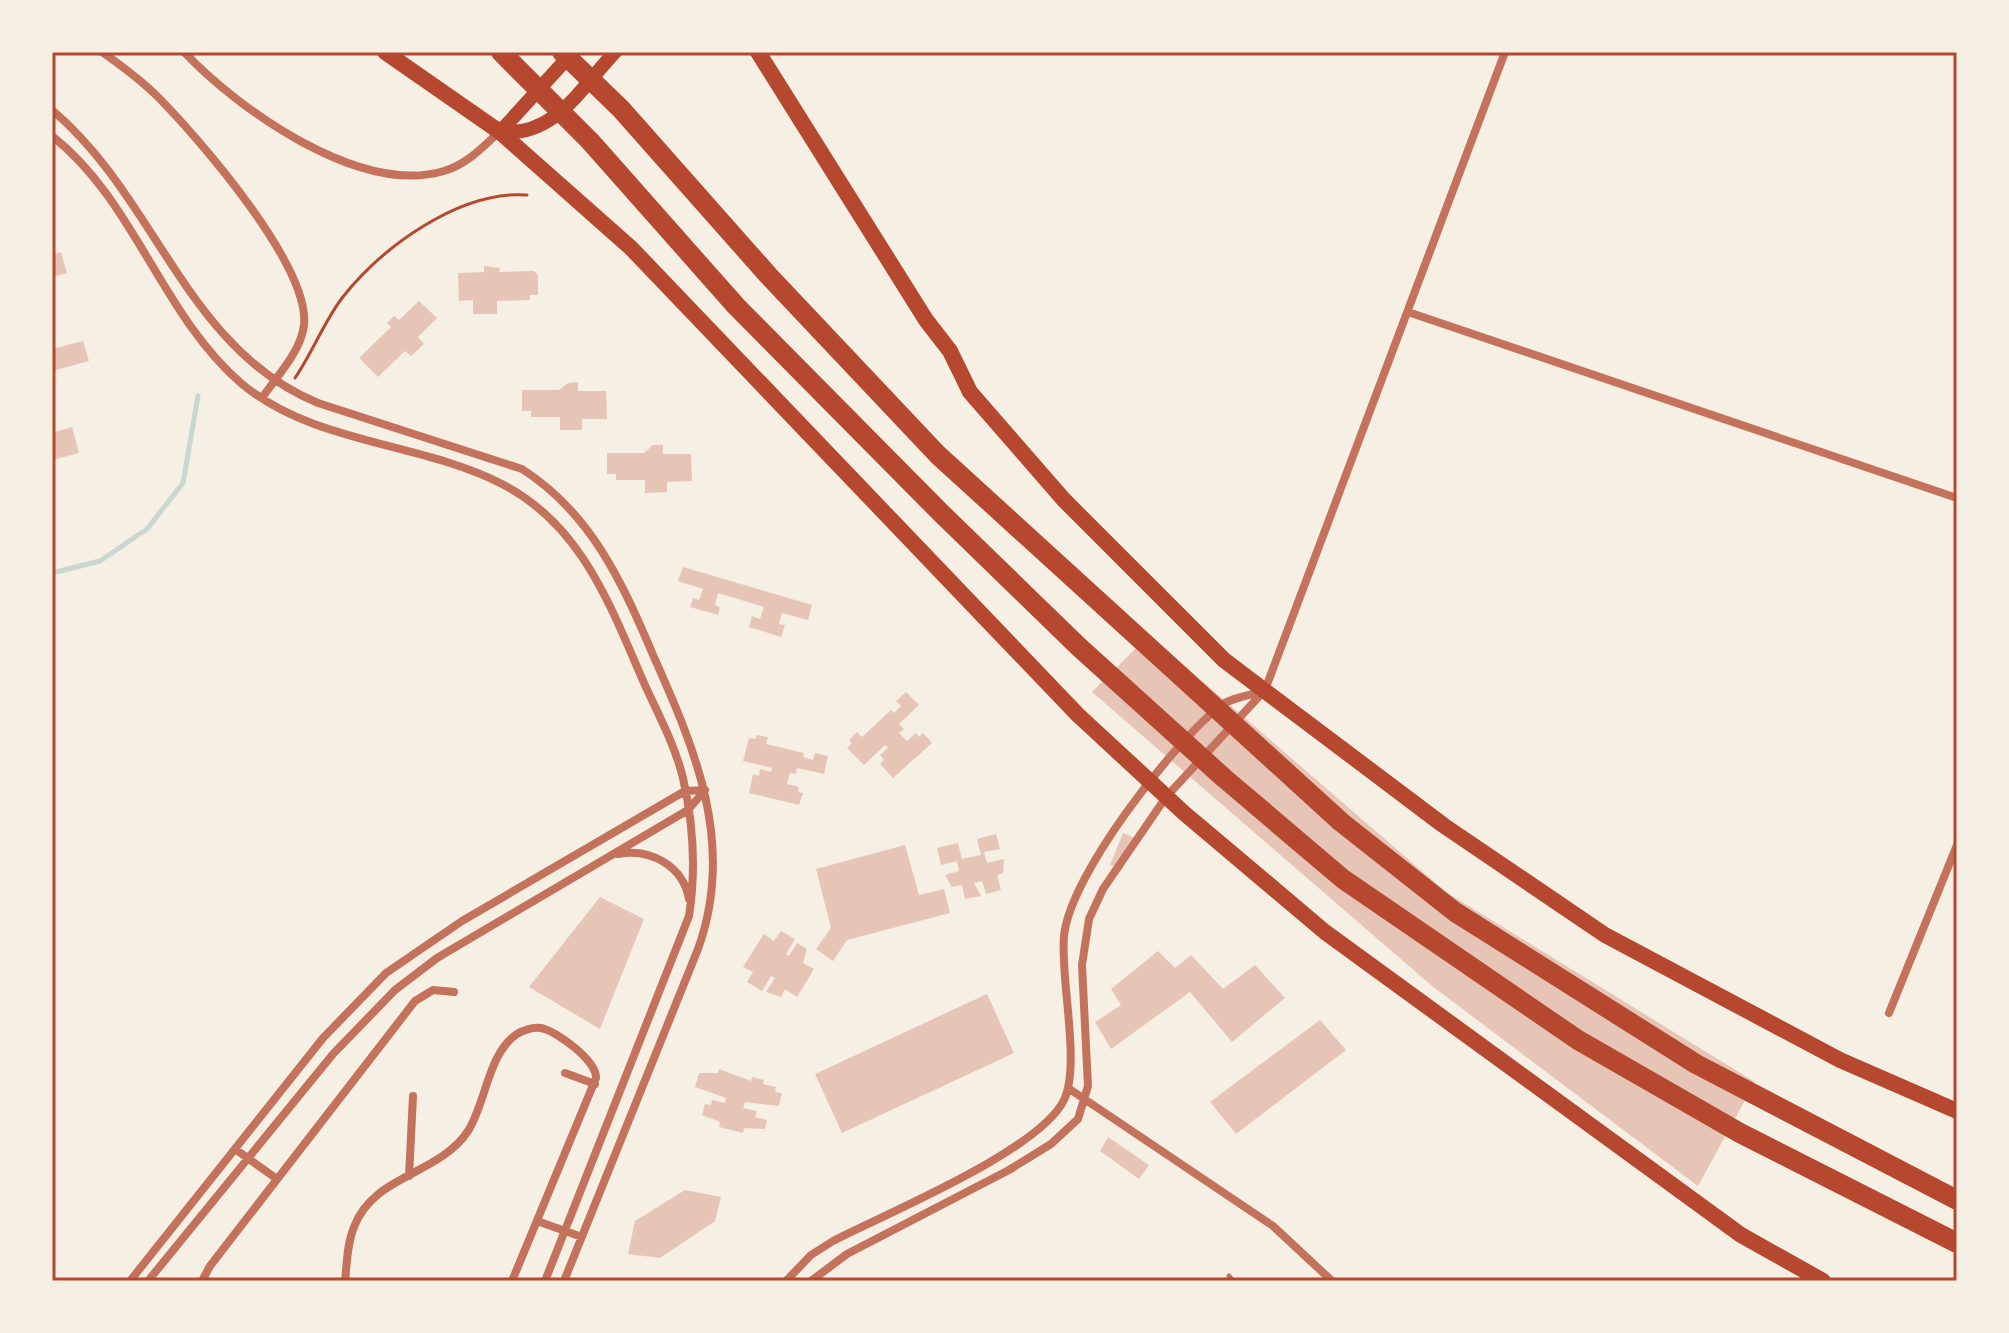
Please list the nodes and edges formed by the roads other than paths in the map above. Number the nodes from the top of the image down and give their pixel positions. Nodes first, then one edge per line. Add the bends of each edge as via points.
1 (102, 52) edge
2 (184, 52) edge
3 (385, 52) edge
4 (501, 52) edge
5 (562, 52) edge
6 (573, 52) edge
7 (615, 52) edge
8 (758, 52) edge
9 (1505, 52) edge
10 (52, 110) edge
11 (500, 132) junction
12 (52, 136) edge
13 (1408, 312) junction
14 (273, 381) junction
15 (262, 398) junction
16 (1957, 498) edge
17 (1265, 690) junction
18 (1148, 781) junction
19 (705, 790) junction
20 (685, 791) junction
21 (1166, 797) junction
22 (688, 810) junction
23 (1957, 845) edge
24 (605, 859) junction
25 (689, 916) junction
26 (454, 992) dead end
27 (1889, 1013) dead end
28 (565, 1073) dead end
29 (595, 1084) junction
30 (1068, 1088) junction
31 (413, 1096) dead end
32 (1086, 1099) junction
33 (1957, 1111) edge
34 (235, 1149) junction
35 (248, 1158) junction
36 (409, 1176) junction
37 (277, 1179) junction
38 (1957, 1200) edge
39 (537, 1221) junction
40 (566, 1230) junction
41 (582, 1237) junction
42 (1957, 1243) edge
43 (130, 1281) edge
44 (148, 1281) edge
45 (202, 1281) edge
46 (345, 1281) edge
47 (512, 1281) edge
48 (545, 1281) edge
49 (564, 1281) edge
50 (786, 1281) edge
51 (811, 1281) edge
52 (1332, 1281) edge
53 (1823, 1281) edge

1 - 14 street via 159,98 217,164 286,264 302,299 304,324 298,344
2 - 11 street via 263,117 375,172 407,176 445,171 469,159
3 - 11 main road
4 - 42 highway via 590,141 736,306 942,514 1079,647 1343,879 1578,1040 1740,1133
5 - 38 highway via 621,109 938,455 1341,822 1455,912 1696,1064
6 - 11 main road
7 - 11 main road via 541,127 520,134
8 - 17 main road via 950,351 970,392 1064,500 1224,660
9 - 13 street
10 - 14 street via 119,181 220,333
11 - 18 main road via 662,278 1078,715
12 - 15 street via 94,179 206,347
13 - 16 street
13 - 17 street
14 - 15 street
14 - 19 street via 341,412 507,462 564,501 617,574 687,733
15 - 20 street via 310,421 477,473 521,494 549,515 580,551 608,602 671,744
17 - 18 street via 1221,705
17 - 21 street
17 - 33 main road via 1443,825 1605,935 1840,1060
18 - 21 main road
18 - 30 street via 1085,880 1064,932
19 - 20 street
19 - 22 street
19 - 41 street via 712,879 704,933
20 - 22 street
20 - 34 street via 401,960 341,1018
21 - 32 street via 1103,889 1089,919 1082,965
21 - 53 main road via 1295,909 1550,1098 1741,1235
22 - 24 street
22 - 25 street via 693,877
23 - 27 street
24 - 25 street via 638,853 668,864 685,883
24 - 35 street via 437,958 395,990 333,1054
25 - 40 street
26 - 37 street via 433,990 415,1001
28 - 29 street
29 - 36 street via 596,1069 585,1056 547,1030 521,1032 503,1049 464,1136 443,1158
29 - 39 street
30 - 32 street
30 - 50 street via 1058,1109 1037,1131 833,1241
31 - 36 street
32 - 51 street via 1078,1119 1051,1144 847,1254
32 - 52 street via 1273,1226
34 - 35 street
34 - 43 street
35 - 37 street
35 - 44 street
36 - 46 street via 380,1192 357,1219
37 - 45 street
39 - 40 street
39 - 47 street
40 - 41 street
40 - 48 street
41 - 49 street

